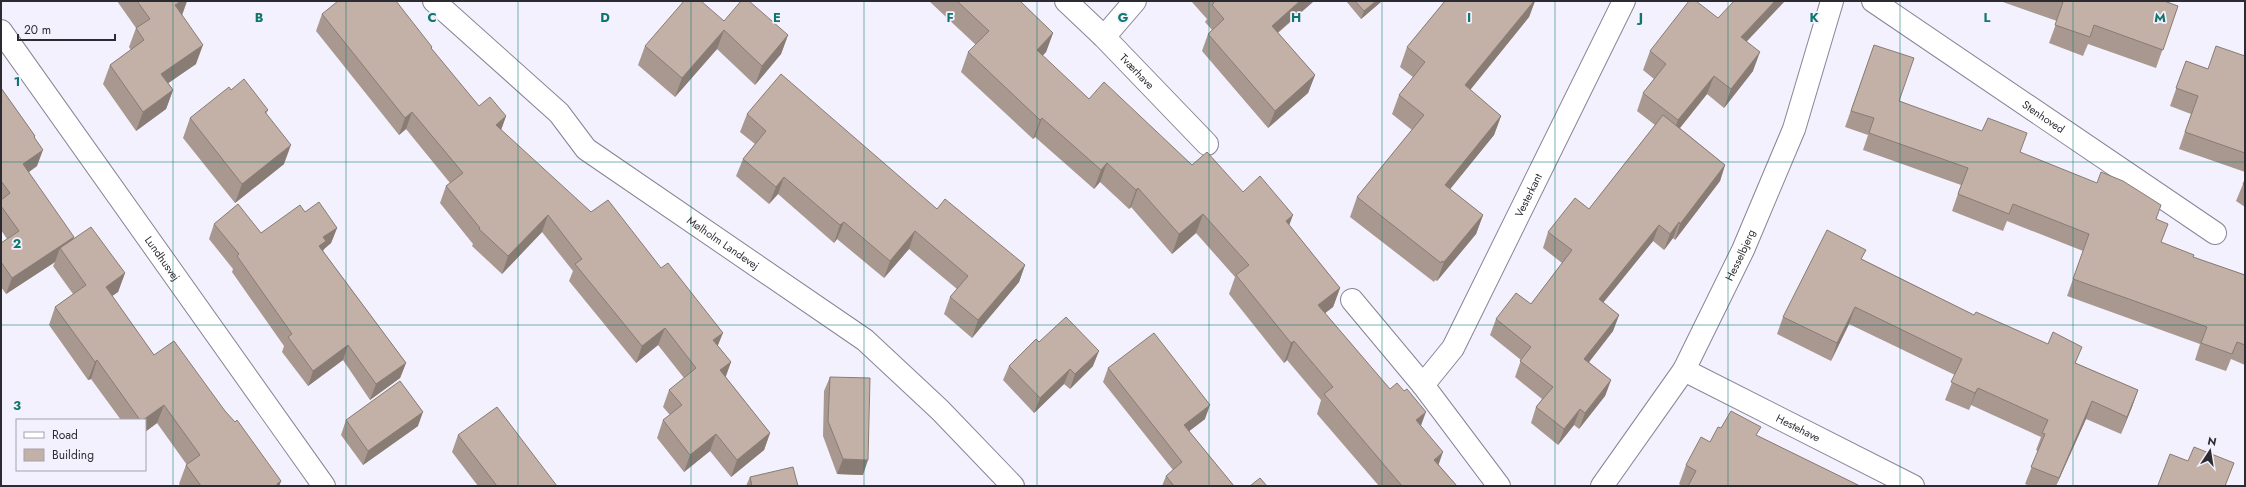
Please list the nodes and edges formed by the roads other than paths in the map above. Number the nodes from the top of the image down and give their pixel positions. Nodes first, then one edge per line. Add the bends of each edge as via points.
1 (1066, 1) edge
2 (1135, 1) edge
3 (1624, 1) edge
4 (1832, 1) edge
5 (1873, 1) edge
6 (439, 3) edge
7 (1, 31) edge
8 (1104, 37) junction
9 (1206, 144) dead end
10 (2215, 232) dead end
11 (1352, 300) dead end
12 (1684, 370) junction
13 (1423, 385) junction
14 (324, 486) edge
15 (1013, 486) edge
16 (1499, 486) edge
17 (1602, 486) edge
18 (1912, 486) edge

1 - 8 street, Tværhave
2 - 8 street
3 - 13 street, Vesterkant via 1453,348
4 - 12 street, Hesselbjerg via 1794,129 1743,250
5 - 10 street, Stenhoved
6 - 15 street, Mølholm Landevej via 559,113 586,149 865,340 940,410
7 - 14 street, Lundhusvej
8 - 9 street, Tværhave
11 - 13 street
12 - 17 street, Hesselbjerg
12 - 18 street, Hestehave
13 - 16 street

